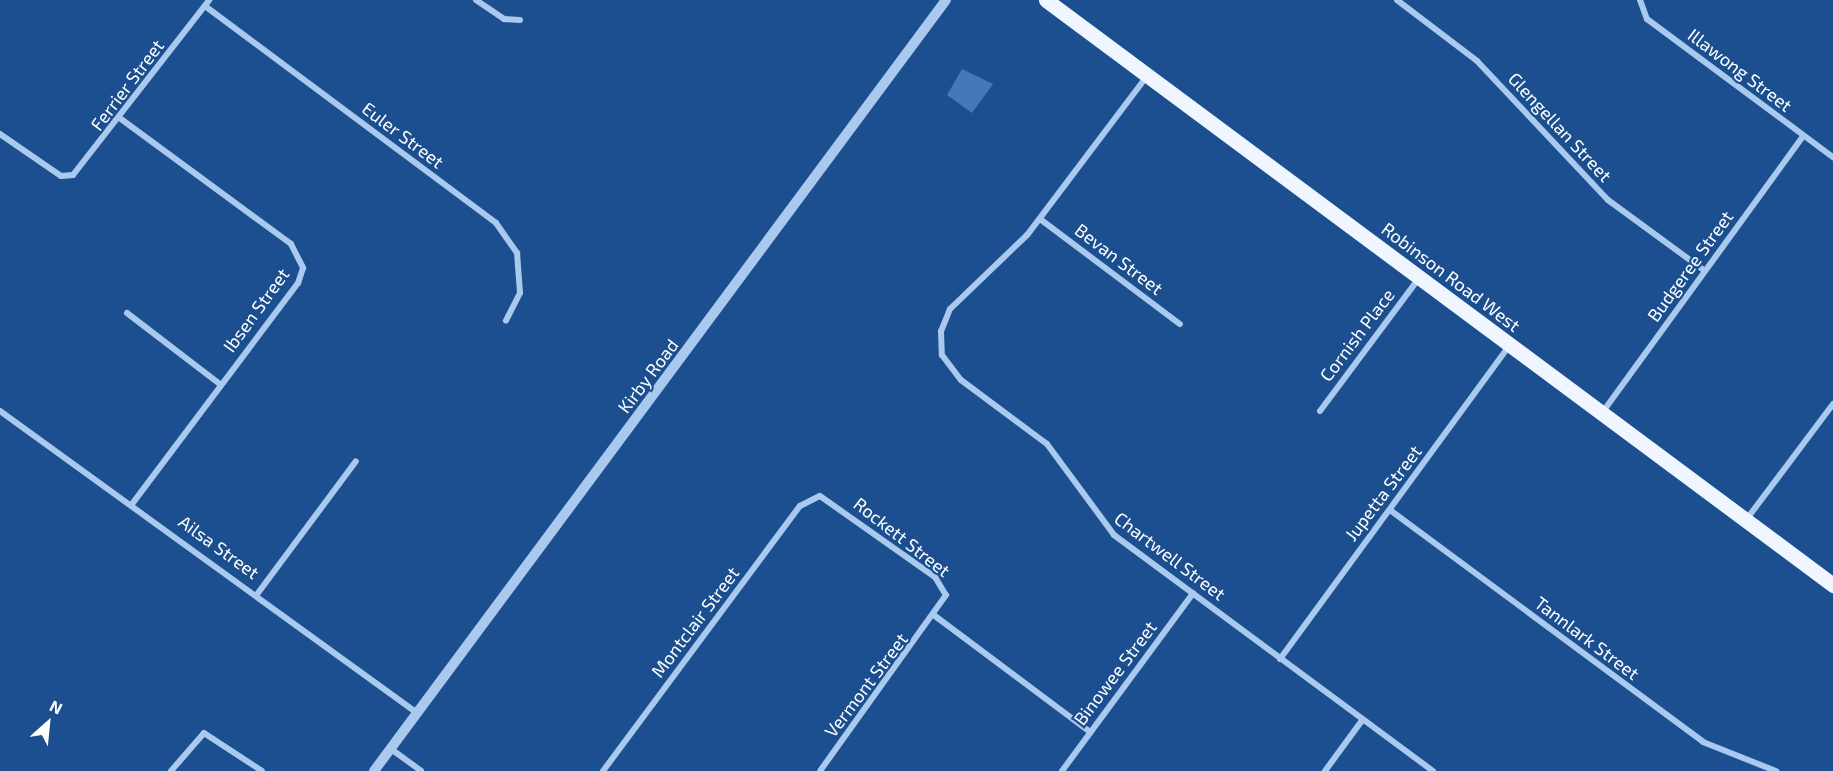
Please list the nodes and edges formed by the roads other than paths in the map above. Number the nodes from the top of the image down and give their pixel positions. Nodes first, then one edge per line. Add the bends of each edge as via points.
1 (209, 0) edge
2 (476, 0) edge
3 (946, 0) edge
4 (1046, 0) edge
5 (1397, 0) edge
6 (1640, 0) edge
7 (205, 6) junction
8 (520, 20) dead end
9 (1147, 75) junction
10 (121, 119) junction
11 (0, 134) edge
12 (1803, 136) junction
13 (1833, 157) edge
14 (1040, 219) junction
15 (1705, 271) junction
16 (1419, 278) junction
17 (127, 314) dead end
18 (506, 321) dead end
19 (1180, 324) dead end
20 (1510, 345) junction
21 (220, 384) junction
22 (1833, 404) edge
23 (0, 411) edge
24 (1320, 411) dead end
25 (1601, 413) junction
26 (356, 461) dead end
27 (815, 496) joint
28 (133, 503) junction
29 (1390, 510) junction
30 (1746, 521) junction
31 (1833, 585) edge
32 (258, 593) junction
33 (1193, 593) junction
34 (935, 616) junction
35 (1280, 659) junction
36 (417, 713) junction
37 (1363, 719) junction
38 (1090, 732) junction
39 (391, 749) junction
40 (171, 771) edge
41 (262, 771) edge
42 (374, 771) edge
43 (421, 771) edge
44 (603, 771) edge
45 (820, 771) edge
46 (1062, 771) edge
47 (1325, 771) edge
48 (1433, 771) edge
49 (1776, 771) edge

1 - 7 street, Ferrier Street
2 - 8 street via 504,19
3 - 36 street, Kirby Road
4 - 9 main road, Robinson Road West
5 - 15 street, Glengellan Street via 1477,62 1608,200
6 - 12 street, Illawong Street via 1647,19
7 - 10 street, Ferrier Street
7 - 18 street, Euler Street via 496,223 517,253 520,293
9 - 14 street, Chartwell Street
9 - 16 main road, Robinson Road West
10 - 11 street, Ferrier Street via 87,164 61,176
10 - 21 street, Ibsen Street via 300,254 303,268 298,283
12 - 13 street, Illawong Street
12 - 15 street, Budgeree Street
14 - 19 street, Bevan Street
14 - 33 street, Chartwell Street via 947,313 942,355 961,380 1047,444 1105,527
15 - 25 street, Budgeree Street
16 - 20 main road, Robinson Road West
16 - 24 street, Cornish Place
17 - 21 street
20 - 25 main road, Robinson Road West
20 - 29 street, Jupetta Street
21 - 28 street, Ibsen Street
22 - 30 street
23 - 28 street, Ailsa Street
25 - 30 main road, Robinson Road West
26 - 32 street
27 - 34 street, Rockett Street via 836,503 941,582 946,595
27 - 44 street, Montclair Street via 800,506
28 - 32 street, Ailsa Street
29 - 35 street, Jupetta Street
29 - 49 street, Tannlark Street via 1703,742
30 - 31 main road, Robinson Road West
32 - 36 street, Ailsa Street
33 - 35 street, Chartwell Street
33 - 38 street, Binowee Street
34 - 38 street
34 - 45 street, Vermont Street
35 - 37 street, Chartwell Street
36 - 39 street, Kirby Road
37 - 47 street
37 - 48 street, Chartwell Street
38 - 46 street, Binowee Street
39 - 42 street, Kirby Road
39 - 43 street
40 - 41 street via 204,733

